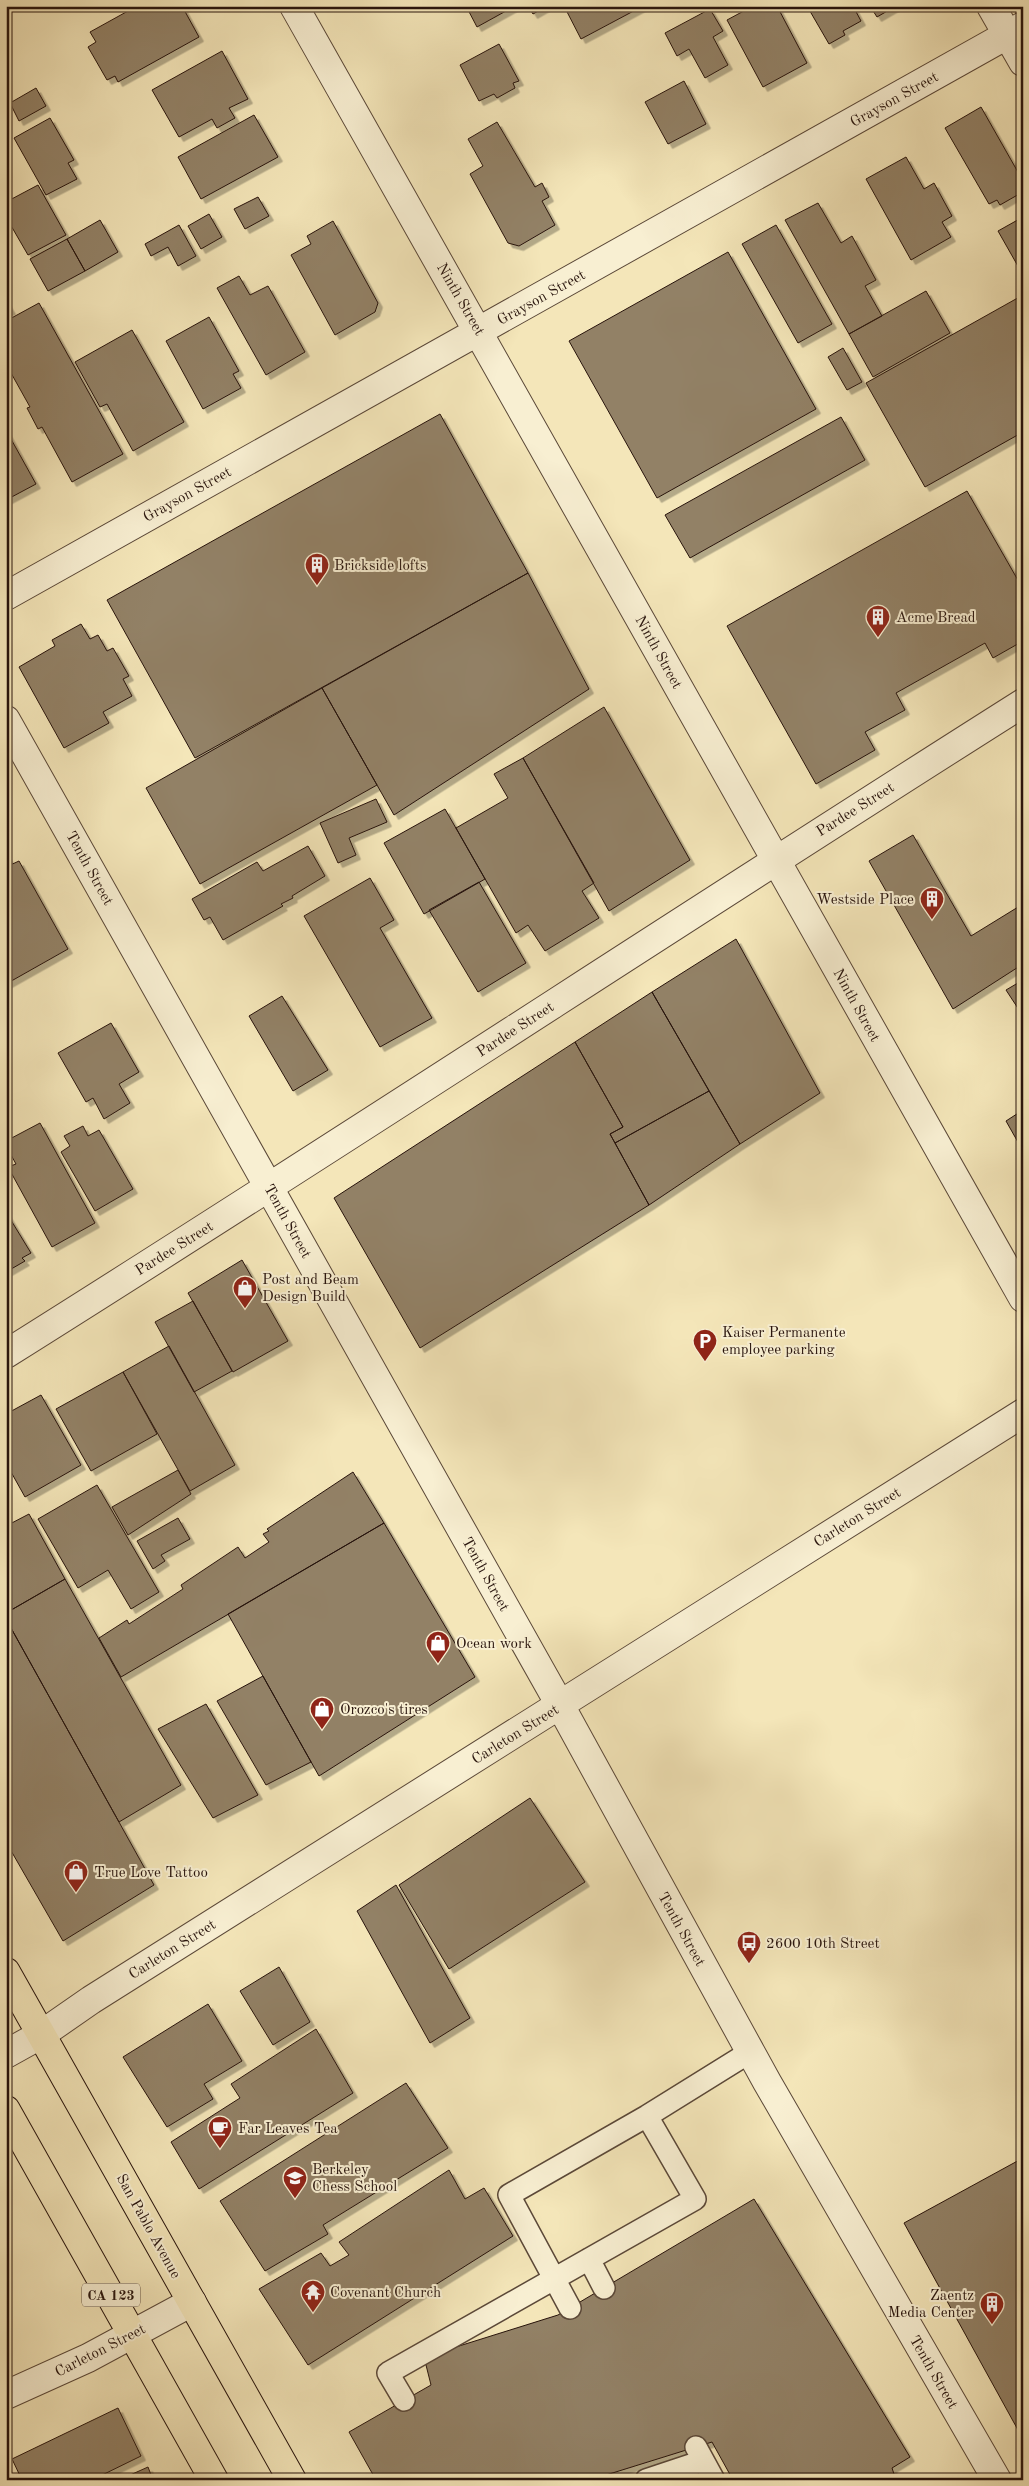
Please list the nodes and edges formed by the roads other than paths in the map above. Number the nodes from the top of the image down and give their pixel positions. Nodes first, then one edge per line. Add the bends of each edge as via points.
1 (294, 6) edge
2 (991, 6) edge
3 (1015, 31) edge
4 (1023, 62) edge
5 (479, 331) junction
6 (6, 596) edge
7 (1023, 703) edge
8 (6, 720) edge
9 (776, 860) junction
10 (270, 1188) junction
11 (1023, 1298) edge
12 (6, 1354) edge
13 (1023, 1413) edge
14 (560, 1705) junction
15 (6, 1972) edge
16 (42, 2034) junction
17 (750, 2052) junction
18 (6, 2054) edge
19 (6, 2110) edge
20 (647, 2116) junction
21 (589, 2260) junction
22 (554, 2279) junction
23 (604, 2288) dead end
24 (192, 2302) junction
25 (570, 2308) dead end
26 (133, 2333) junction
27 (6, 2395) edge
28 (404, 2400) dead end
29 (653, 2472) edge
30 (214, 2480) edge
31 (292, 2480) edge
32 (714, 2480) edge
33 (997, 2480) edge

1 - 5 street, Ninth Street
2 - 3 street
3 - 4 street
3 - 5 street, Grayson Street
5 - 6 street, Grayson Street
5 - 9 street, Ninth Street
7 - 9 street, Pardee Street
8 - 10 street, Tenth Street
9 - 10 street, Pardee Street
9 - 11 street, Ninth Street
10 - 12 street, Pardee Street
10 - 14 street, Tenth Street
13 - 14 street, Carleton Street
14 - 16 street, Carleton Street
14 - 17 street, Tenth Street
15 - 16 main road, San Pablo Avenue
16 - 18 street, Carleton Street
16 - 24 main road, San Pablo Avenue
17 - 20 lane
17 - 33 street, Tenth Street
19 - 26 main road, CA 123
20 - 21 lane via 695,2198
20 - 22 lane via 509,2195
21 - 22 lane
21 - 23 lane
22 - 25 lane
22 - 28 lane via 388,2373
24 - 26 street, Carleton Street
24 - 31 main road, San Pablo Avenue
26 - 27 street, Carleton Street via 88,2358
26 - 30 main road, CA 123
29 - 32 lane via 700,2454

